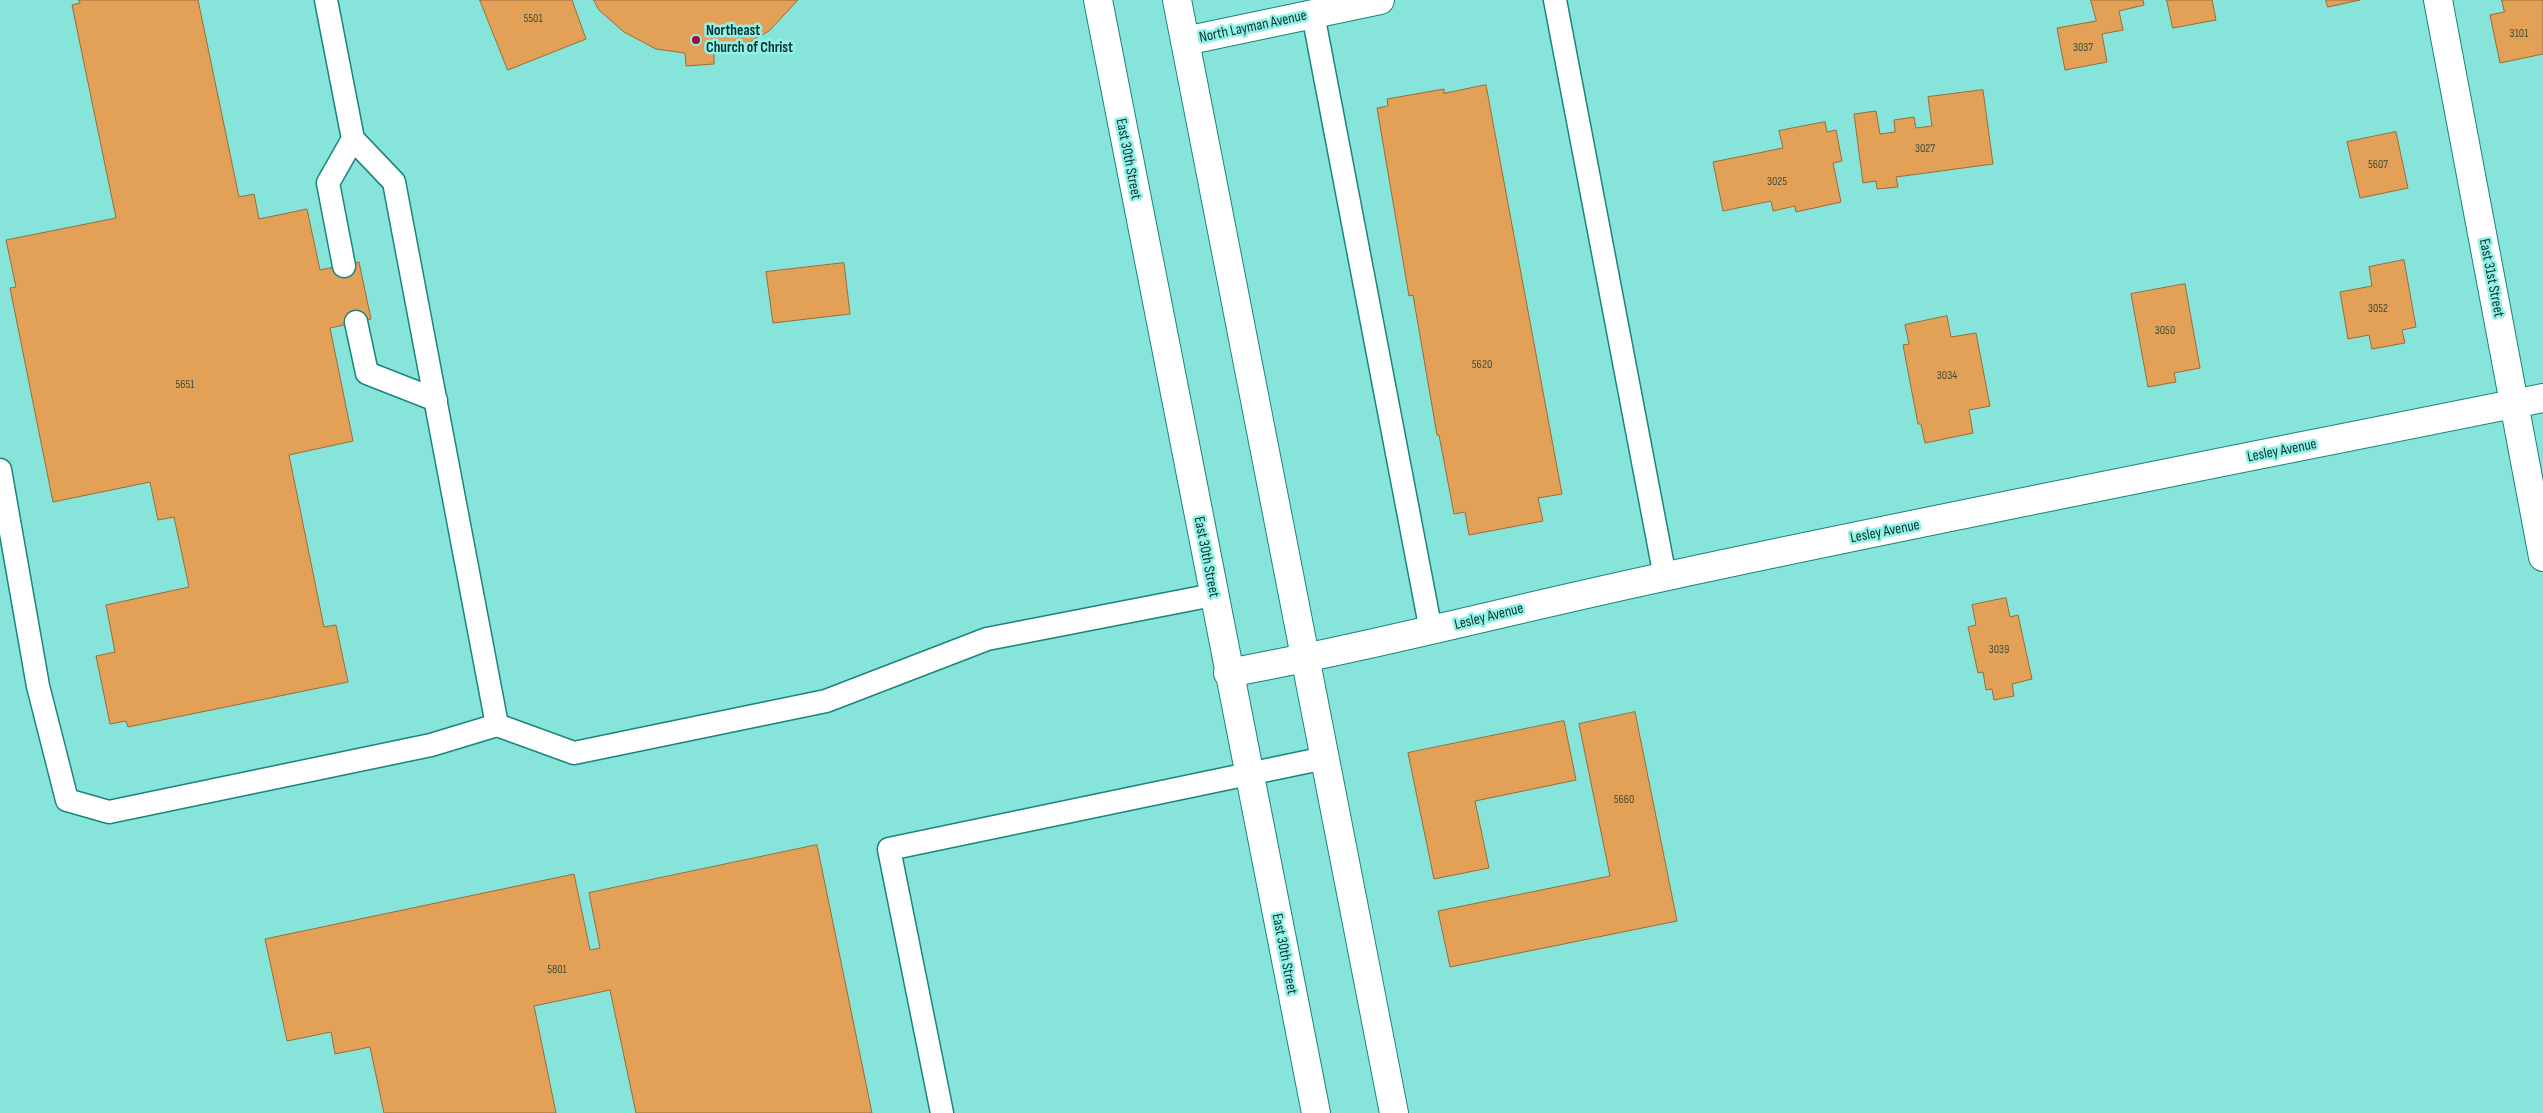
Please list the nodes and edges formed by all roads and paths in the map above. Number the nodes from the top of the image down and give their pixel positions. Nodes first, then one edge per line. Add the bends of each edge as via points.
1 (326, 0) edge
2 (1098, 0) edge
3 (1177, 0) edge
4 (1380, 0) edge
5 (1555, 0) edge
6 (2438, 0) edge
7 (1313, 14) junction
8 (1185, 41) junction
9 (353, 139) junction
10 (344, 266) dead end
11 (356, 322) dead end
12 (2543, 398) edge
13 (436, 400) junction
14 (2516, 404) junction
15 (0, 470) edge
16 (2543, 557) edge
17 (1665, 577) junction
18 (1213, 595) junction
19 (1431, 631) junction
20 (1305, 658) junction
21 (1228, 673) junction
22 (496, 725) junction
23 (1325, 758) junction
24 (1248, 774) junction
25 (942, 1113) edge
26 (1316, 1113) edge
27 (1394, 1113) edge

1 - 9 lane
2 - 18 main road, East 30th Street
3 - 8 main road
4 - 7 main road, North Layman Avenue
5 - 17 lane
6 - 14 main road, East 31st Street
7 - 8 main road, North Layman Avenue
7 - 19 lane
8 - 20 main road
9 - 10 lane via 328,183
9 - 13 lane via 394,182
11 - 13 lane via 367,374
12 - 14 main road, Lesley Avenue
13 - 22 lane
14 - 16 main road, East 31st Street
14 - 17 main road, Lesley Avenue
15 - 22 lane via 38,686 67,800 109,812 431,745
17 - 19 main road, Lesley Avenue
18 - 21 main road, East 30th Street
18 - 22 lane via 987,639 826,701 574,753
19 - 20 main road, Lesley Avenue
20 - 21 main road, Lesley Avenue
20 - 23 main road
21 - 24 main road, East 30th Street
23 - 24 lane
23 - 27 main road
24 - 25 lane via 889,849
24 - 26 main road, East 30th Street

